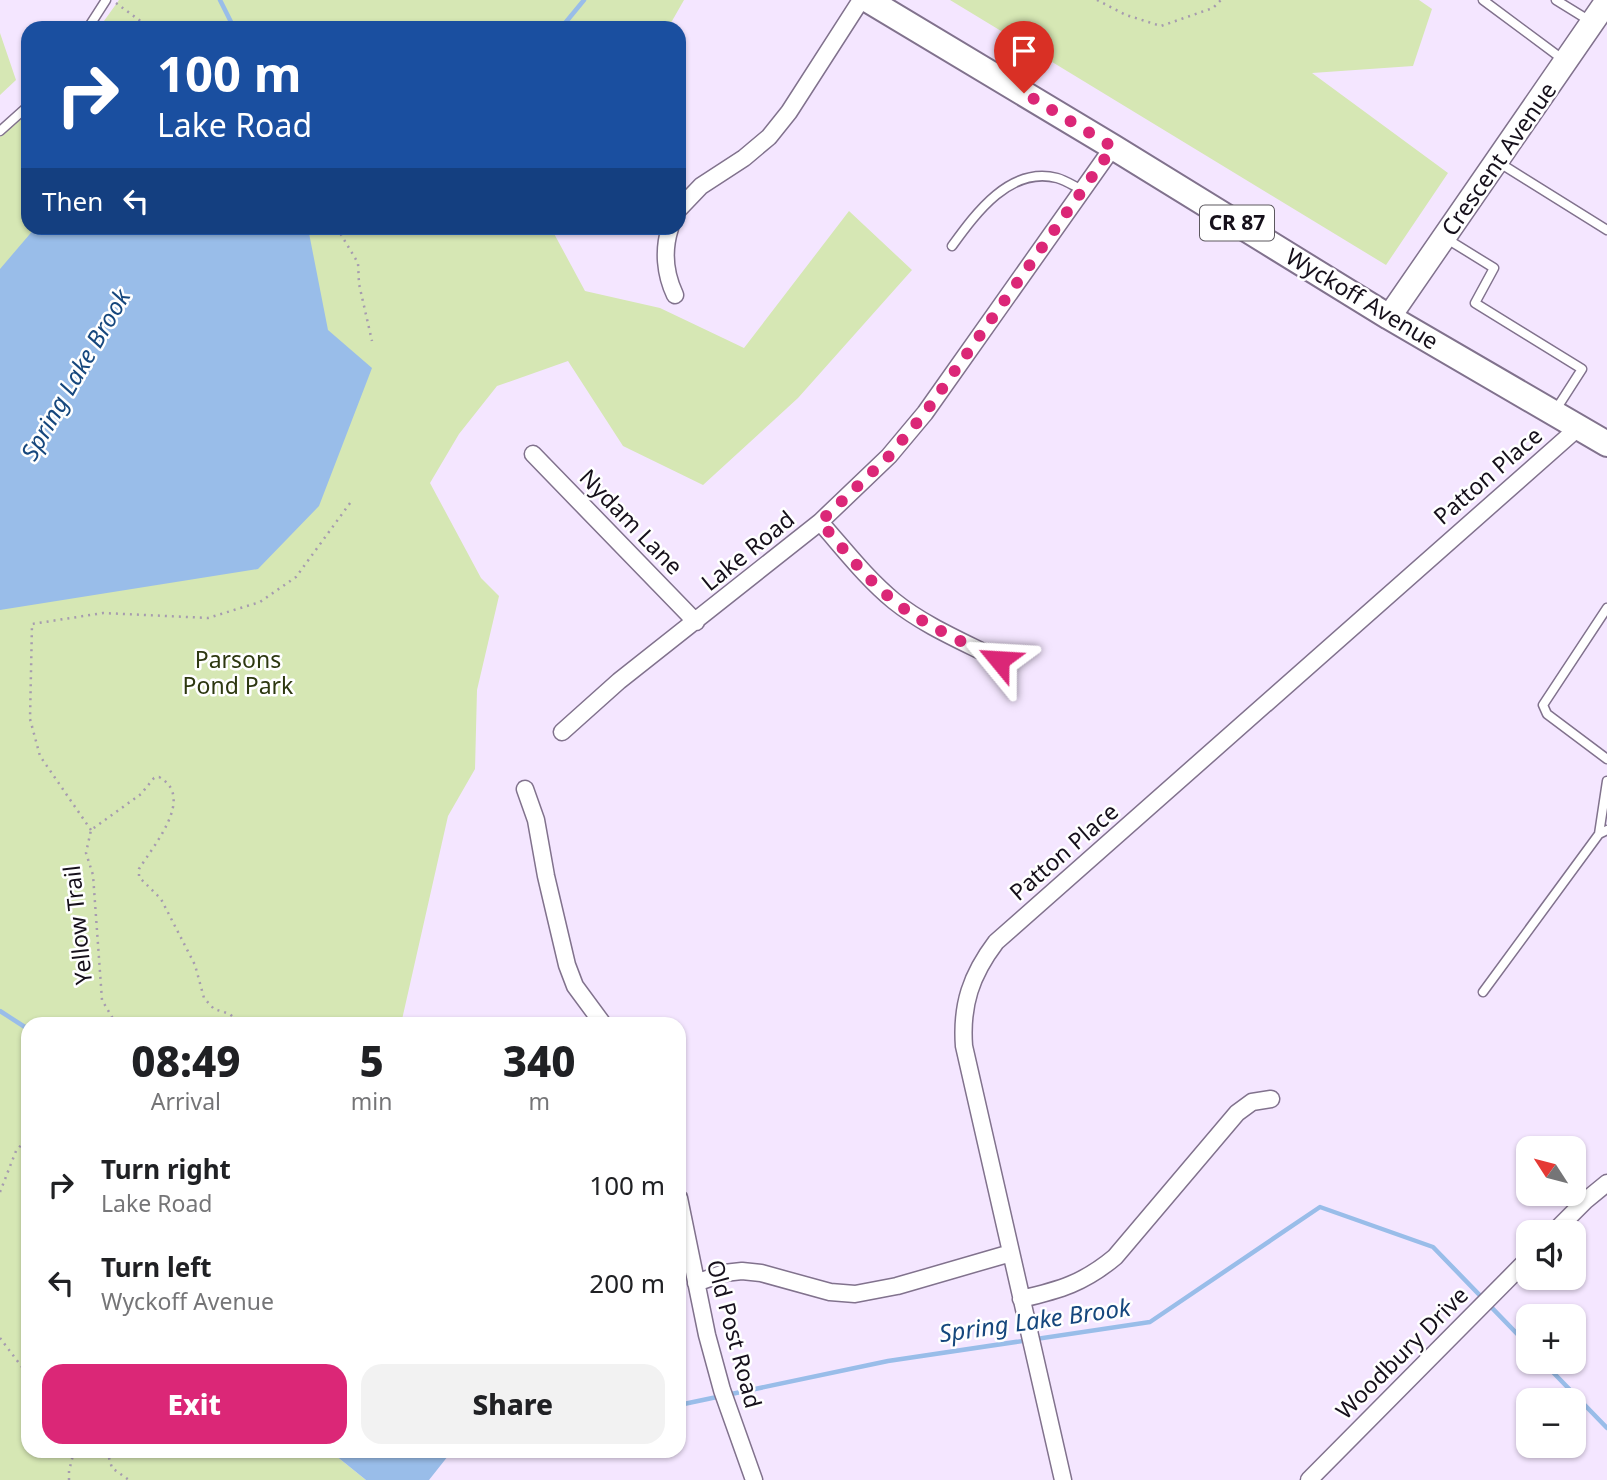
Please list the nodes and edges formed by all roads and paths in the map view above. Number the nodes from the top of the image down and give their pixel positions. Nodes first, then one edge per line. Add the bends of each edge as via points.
1 (106, 0) edge
2 (112, 0) edge
3 (861, 0) edge
4 (868, 0) edge
5 (1097, 0) edge
6 (1221, 0) edge
7 (1483, 0) edge
8 (1556, 0) edge
9 (1607, 1) edge
10 (92, 21) edge
11 (140, 21) edge
12 (1592, 23) junction
13 (1566, 62) junction
14 (21, 112) edge
15 (0, 131) edge
16 (1113, 147) junction
17 (1497, 162) junction
18 (1082, 190) junction
19 (686, 202) edge
20 (1607, 230) edge
21 (341, 235) edge
22 (668, 235) edge
23 (1445, 237) junction
24 (952, 246) dead end
25 (675, 295) dead end
26 (1390, 317) junction
27 (372, 341) dead end
28 (1555, 412) junction
29 (1579, 427) junction
30 (1607, 444) edge
31 (533, 454) dead end
32 (353, 499) dead end
33 (820, 522) junction
34 (1607, 608) edge
35 (696, 622) junction
36 (999, 660) dead end
37 (562, 732) dead end
38 (1607, 759) edge
39 (1607, 781) edge
40 (525, 789) dead end
41 (91, 830) junction
42 (1603, 832) edge
43 (1483, 992) dead end
44 (112, 1017) edge
45 (233, 1017) edge
46 (598, 1017) edge
47 (1271, 1100) dead end
48 (21, 1145) edge
49 (1607, 1183) edge
50 (0, 1192) edge
51 (1566, 1220) edge
52 (686, 1235) edge
53 (1011, 1253) junction
54 (1516, 1271) edge
55 (695, 1283) junction
56 (1021, 1299) junction
57 (0, 1338) edge
58 (21, 1366) edge
59 (72, 1458) edge
60 (109, 1458) edge
61 (69, 1480) edge
62 (129, 1480) edge
63 (754, 1480) edge
64 (1063, 1480) edge
65 (1309, 1480) edge

1 - 10 lane
2 - 11 path
3 - 19 street via 768,137
4 - 16 main road, Wyckoff Avenue / CR 87
5 - 6 path via 1161,26 1213,8
7 - 13 lane
8 - 12 lane
9 - 12 street, Crescent Avenue
12 - 13 street, Crescent Avenue
13 - 17 street, Crescent Avenue
14 - 15 lane
16 - 18 street, Lake Road
16 - 26 main road, Wyckoff Avenue / CR 87
17 - 20 lane
17 - 23 street, Crescent Avenue
18 - 24 lane via 1057,178 1016,179
18 - 33 street, Lake Road via 925,413 889,456
21 - 27 path via 358,263
22 - 25 street via 666,269
23 - 26 street, Crescent Avenue
23 - 28 lane via 1494,268 1475,303 1582,369
26 - 28 main road, Wyckoff Avenue / CR 87
28 - 29 main road, Wyckoff Avenue / CR 87
29 - 30 main road, Wyckoff Avenue / CR 87
29 - 53 street, Patton Place via 996,942 982,961 964,1005 964,1046
31 - 35 street, Nydam Lane
32 - 41 path via 296,577 260,602 208,618 103,613 32,624 30,719 40,756
33 - 35 street, Lake Road
33 - 36 street via 895,602 920,620
34 - 38 lane via 1542,705 1546,713
35 - 37 street, Lake Road
39 - 42 lane
40 - 46 street via 536,820 567,965 575,986
41 - 44 path, Yellow Trail via 86,853 93,875 102,1000
41 - 45 path via 141,794 154,778 166,780 175,795 171,820 139,869 139,877 161,899 195,965 204,998 214,1009
42 - 43 lane
47 - 56 street via 1252,1102 1237,1113 1098,1272 1078,1284
48 - 50 path
49 - 51 street
52 - 55 street, Old Post Road
53 - 55 street via 855,1294 742,1271
53 - 56 street, Patton Place
54 - 65 street, Woodbury Drive
55 - 63 street, Old Post Road via 714,1362
56 - 64 street, Patton Place
57 - 58 path
59 - 61 path
60 - 62 path via 112,1468

